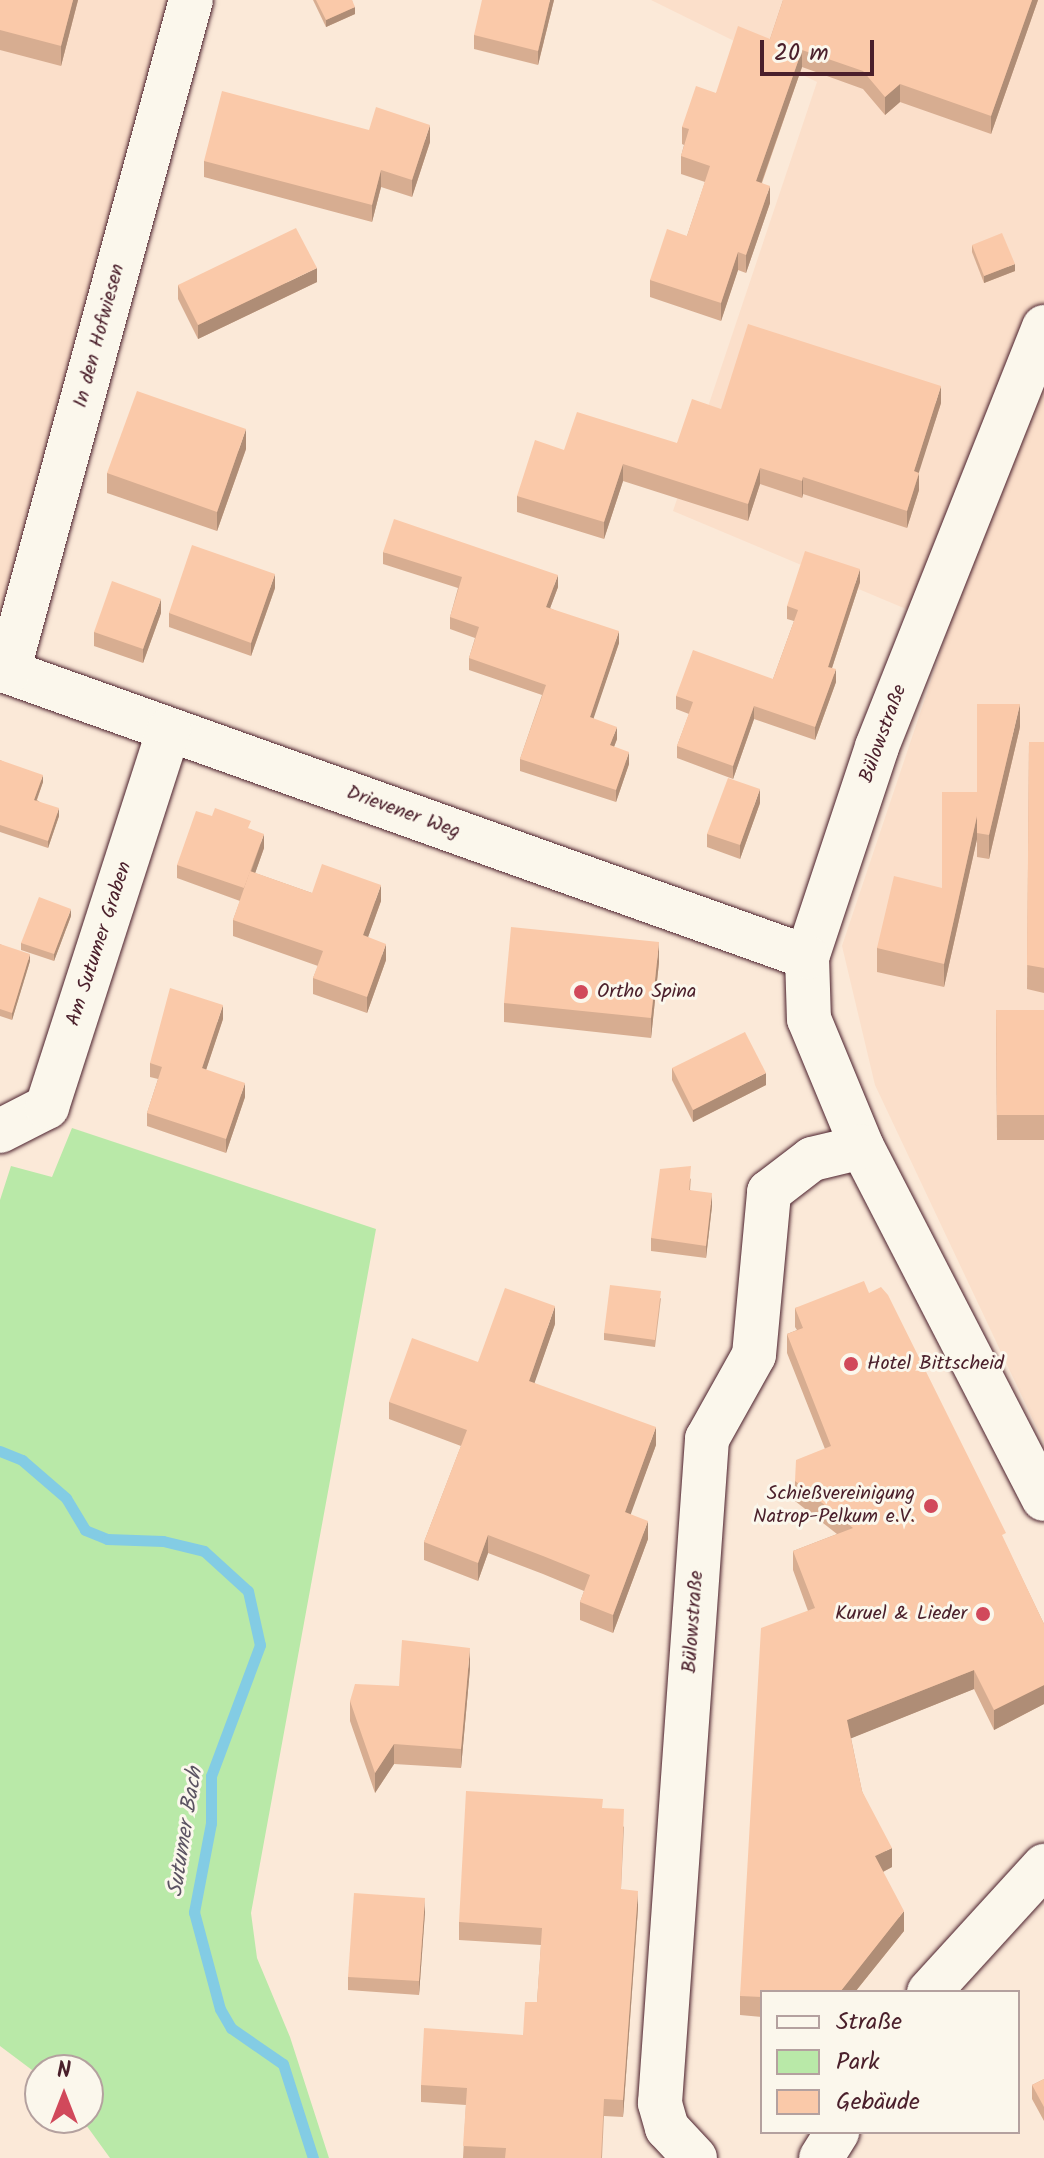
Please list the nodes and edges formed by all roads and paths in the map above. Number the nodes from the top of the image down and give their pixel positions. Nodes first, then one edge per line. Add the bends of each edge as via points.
1 (191, 0) edge
2 (1044, 327) edge
3 (4, 671) edge
4 (169, 730) junction
5 (807, 957) junction
6 (0, 1131) edge
7 (862, 1147) junction
8 (1041, 1488) edge
9 (1044, 1866) edge
10 (931, 1990) edge
11 (836, 2134) edge
12 (695, 2158) edge
13 (821, 2158) edge

1 - 3 street, In den Hofwiesen
2 - 5 street, Bülowstraße via 877,747
3 - 4 street, Drievener Weg
4 - 5 street, Drievener Weg
4 - 6 street, Am Sutumer Graben via 47,1107
5 - 7 street, Bülowstraße via 809,1019
7 - 8 street, Bülowstraße
7 - 12 street, Bülowstraße via 812,1159 769,1192 754,1355 707,1439 660,2103 667,2128
9 - 10 street
11 - 13 street

